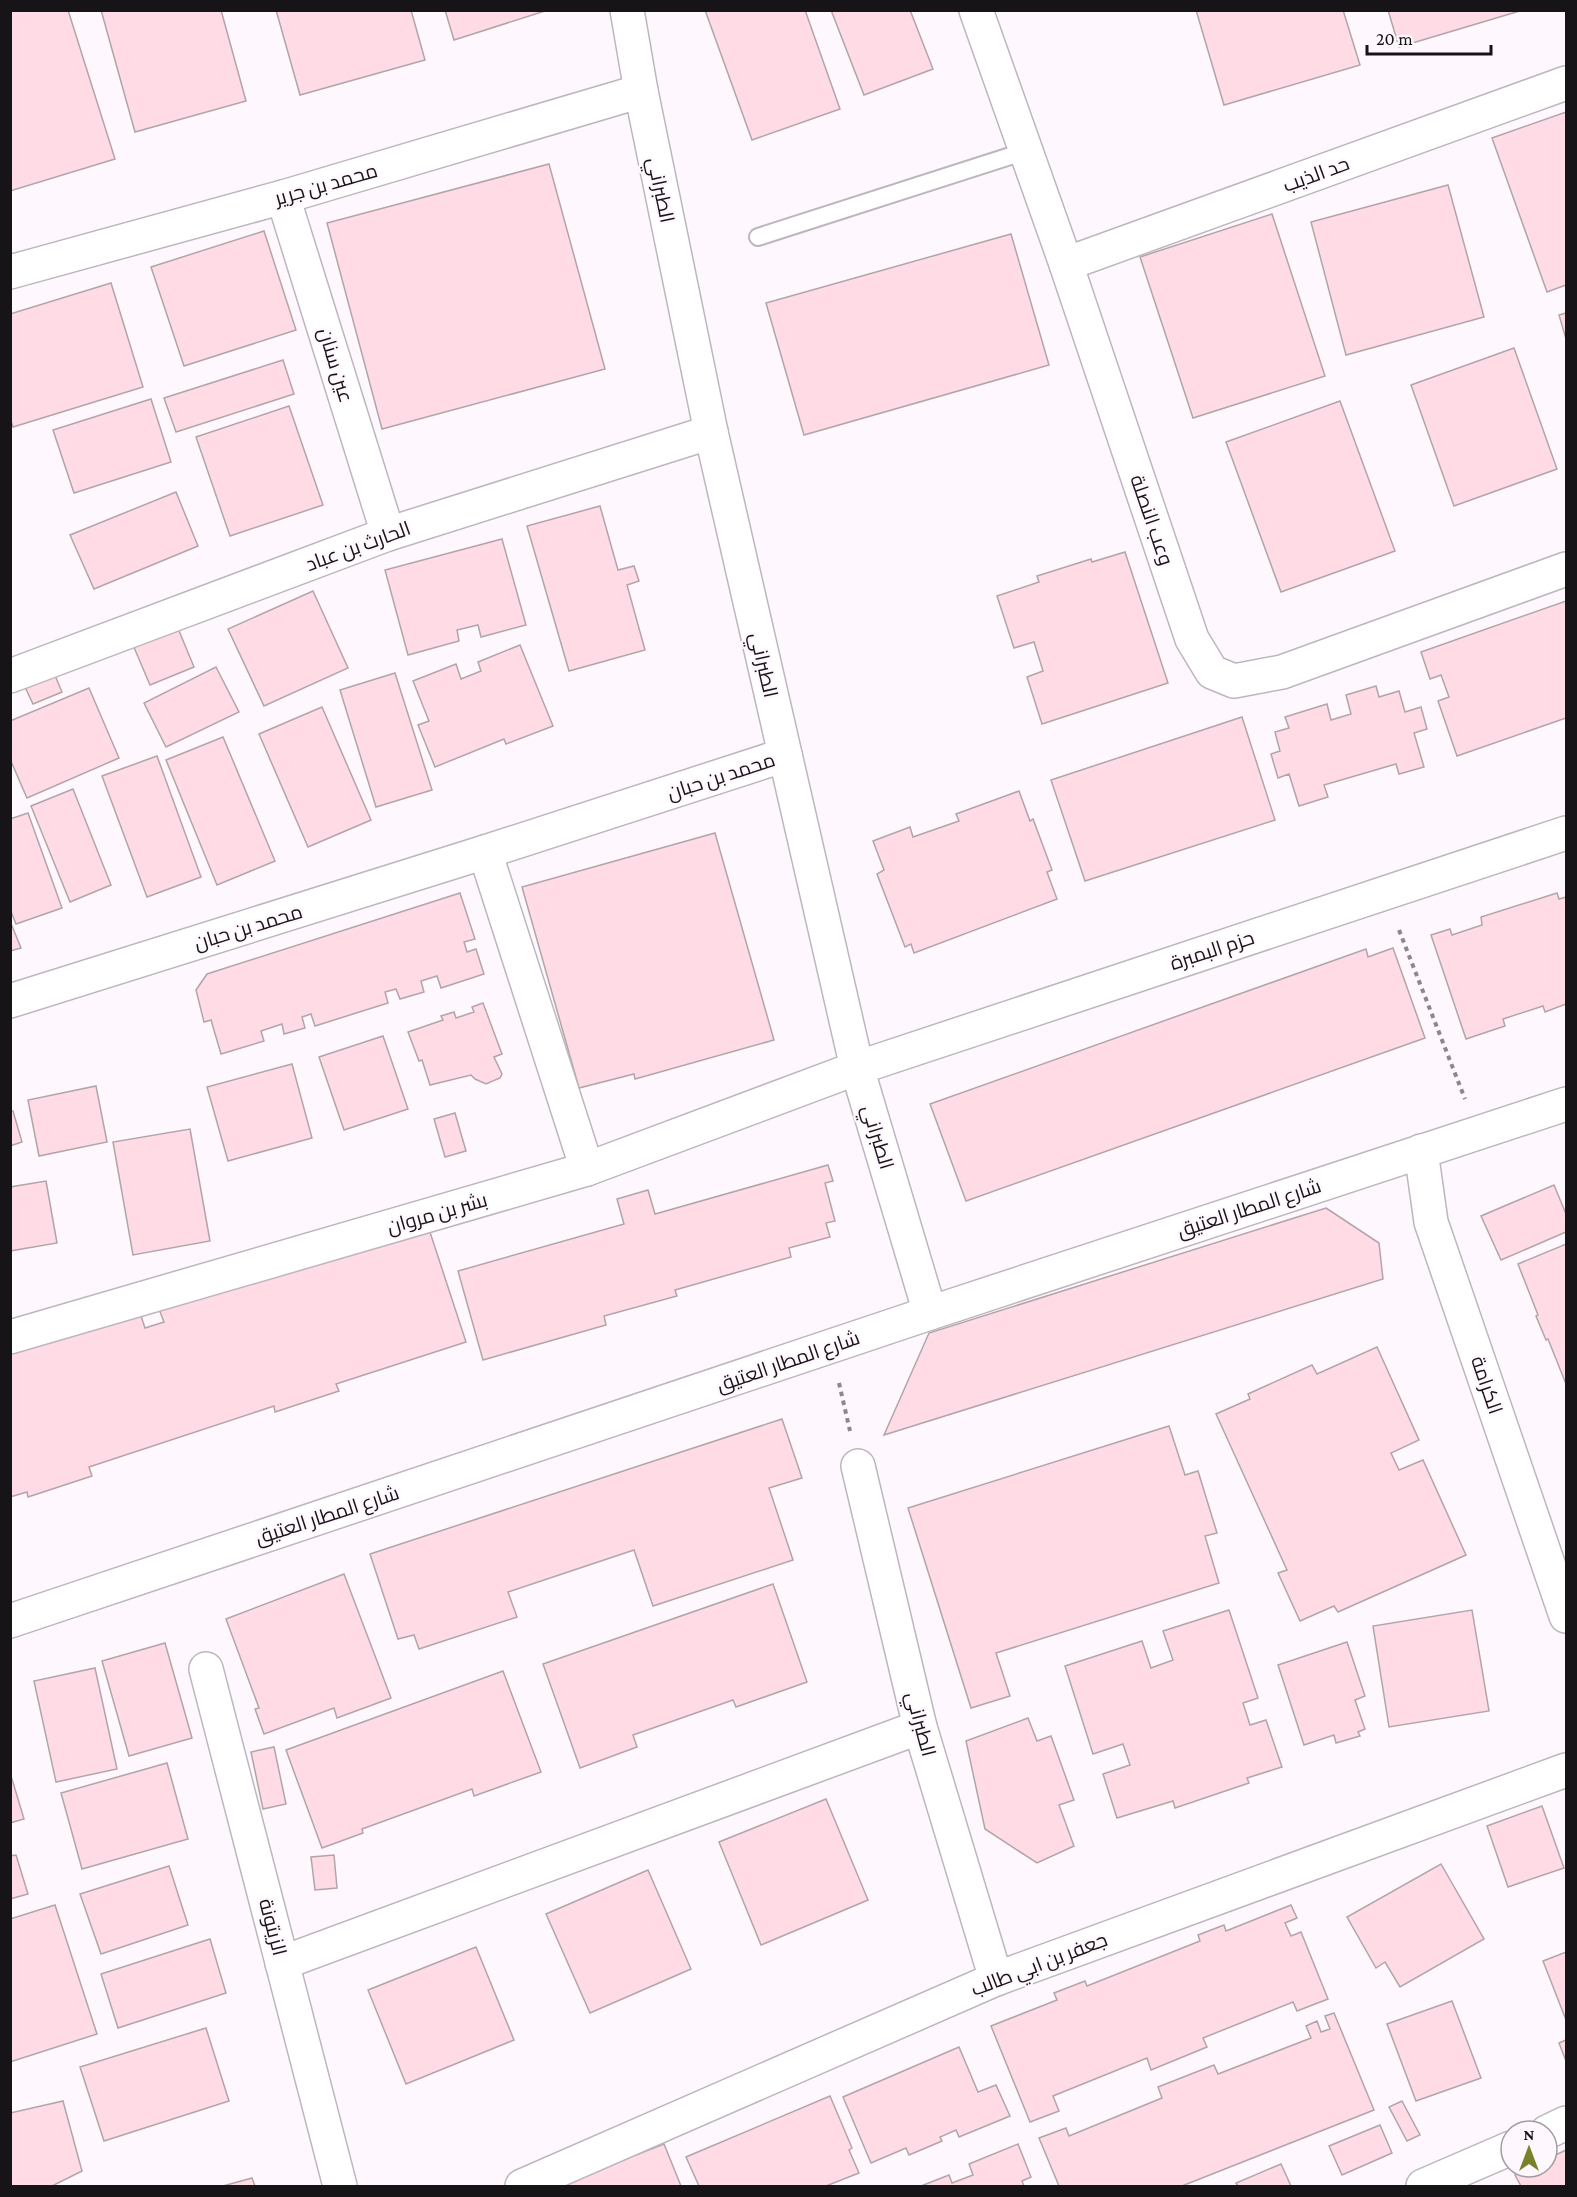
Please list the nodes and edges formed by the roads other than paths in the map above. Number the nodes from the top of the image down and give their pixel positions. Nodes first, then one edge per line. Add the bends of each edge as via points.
1 (627, 10) edge
2 (976, 10) edge
3 (1566, 83) edge
4 (641, 91) junction
5 (1026, 151) junction
6 (283, 197) junction
7 (758, 237) dead end
8 (1066, 264) junction
9 (10, 272) edge
10 (711, 432) junction
11 (388, 534) junction
12 (1566, 569) edge
13 (10, 676) edge
14 (785, 755) junction
15 (1566, 833) edge
16 (485, 852) junction
17 (10, 1001) edge
18 (857, 1068) junction
19 (1566, 1104) edge
20 (1421, 1151) junction
21 (587, 1169) junction
22 (930, 1313) junction
23 (10, 1337) edge
24 (858, 1466) road end
25 (1566, 1616) edge
26 (10, 1621) edge
27 (206, 1669) dead end
28 (920, 1727) junction
29 (1566, 1770) edge
30 (282, 1963) junction
31 (996, 1979) junction
32 (1499, 2153) edge
33 (340, 2187) edge
34 (522, 2187) edge
35 (1423, 2187) edge

1 - 4 street, الطبراني
2 - 5 street, وعب النصلة
3 - 8 street, حد الذيب
4 - 6 street, محمد بن جرير
4 - 10 street, الطبراني
5 - 7 lane
5 - 8 street, وعب النصلة
6 - 9 street, محمد بن جرير
6 - 11 street, عين سنان
8 - 12 street, وعب النصلة via 1192,639 1212,672 1234,681 1282,672
10 - 11 street, الحارث بن عباد
10 - 14 street, الطبراني
11 - 13 street, الحارث بن عباد
14 - 16 street, محمد بن حبان
14 - 18 street, الطبراني
15 - 18 street, حزم البمبرة
16 - 17 street, محمد بن حبان
16 - 21 street
18 - 21 street, بشر بن مروان
18 - 22 street, الطبراني
19 - 20 street, شارع المطار العتيق
20 - 22 street, شارع المطار العتيق
20 - 25 street, الكرامة via 1431,1222
21 - 23 street, بشر بن مروان
22 - 26 street, شارع المطار العتيق
24 - 28 street, الطبراني
27 - 30 street, الزيتونة
28 - 30 street
28 - 31 street, الطبراني
29 - 31 street, جعفر بن ابي طالب
30 - 33 street, الزيتونة
31 - 34 street, جعفر بن ابي طالب
32 - 35 street

